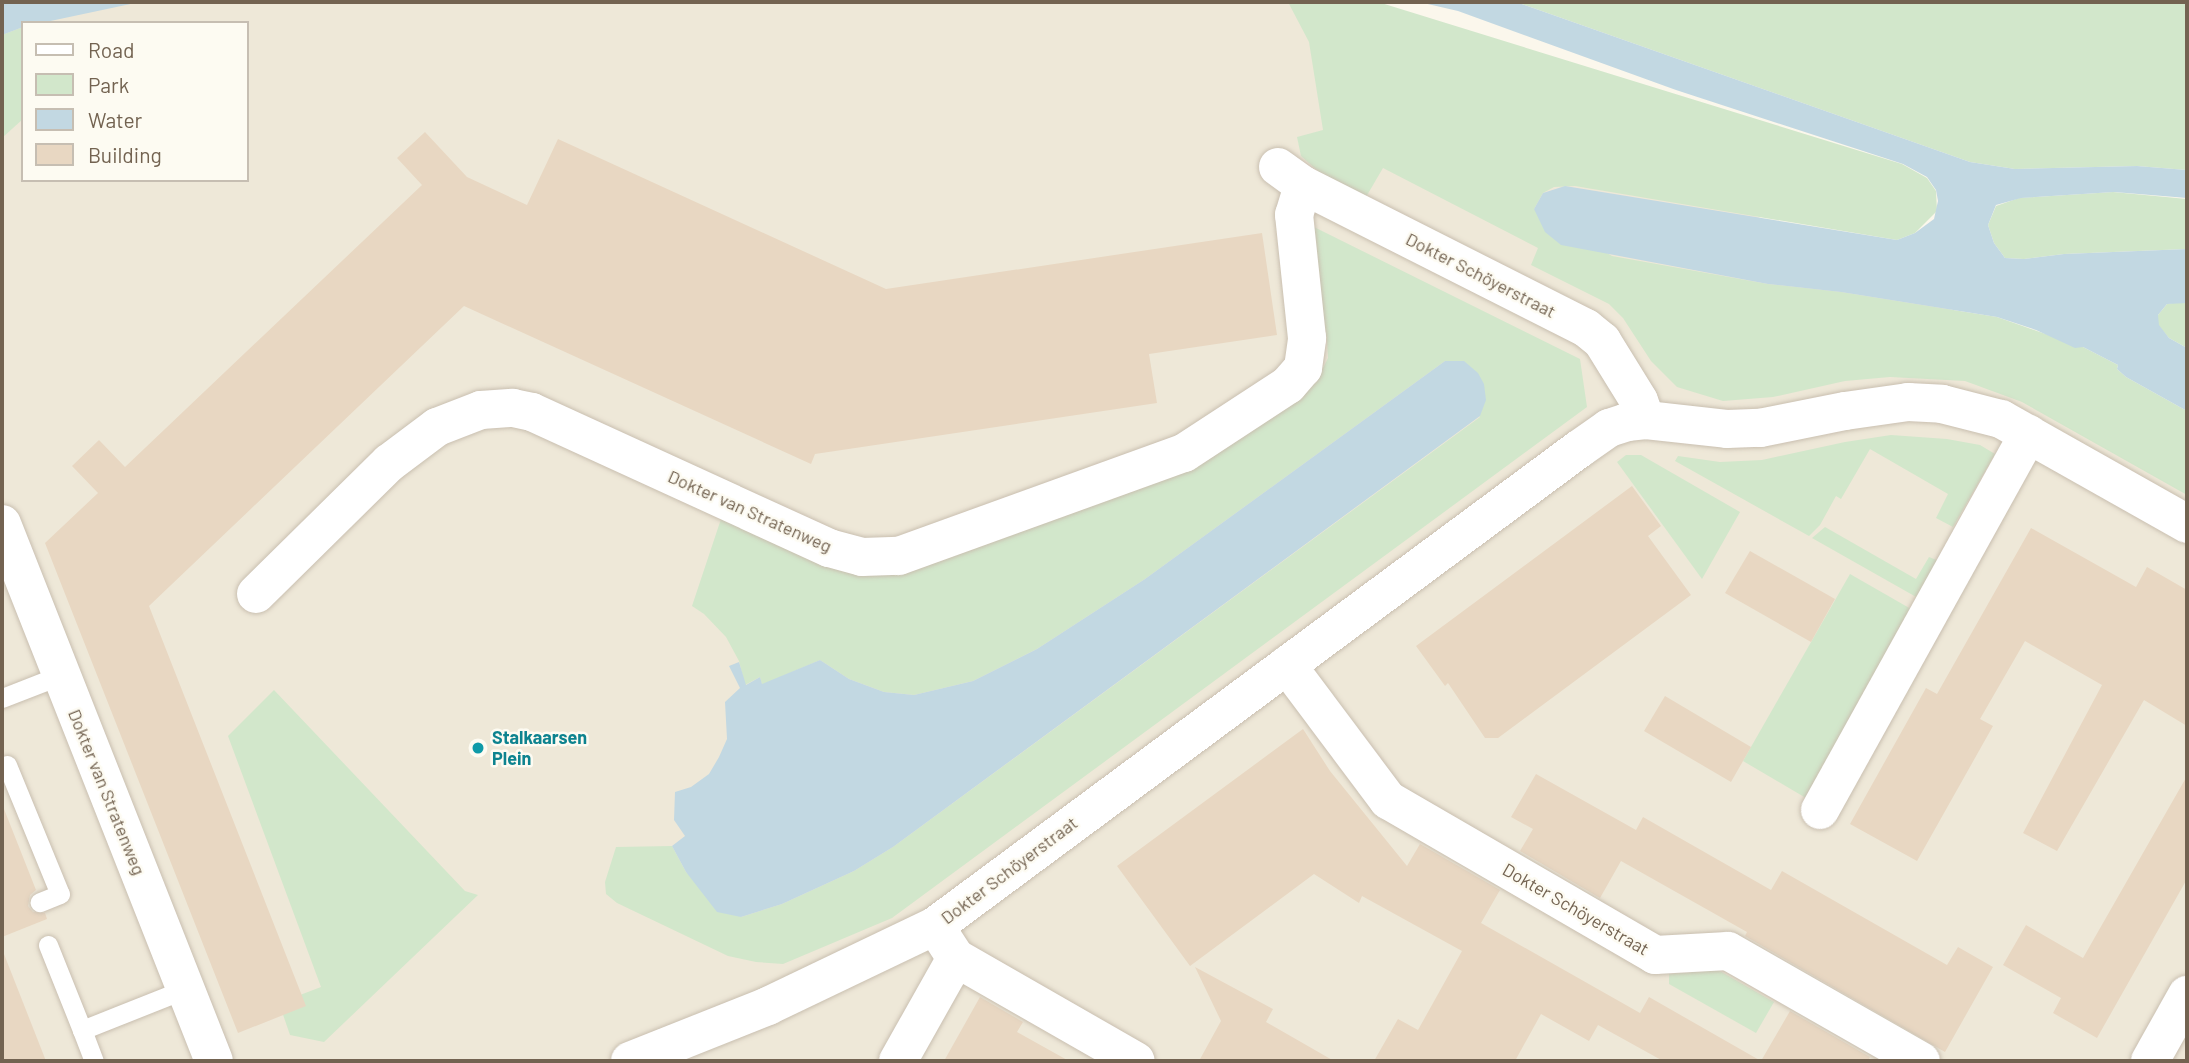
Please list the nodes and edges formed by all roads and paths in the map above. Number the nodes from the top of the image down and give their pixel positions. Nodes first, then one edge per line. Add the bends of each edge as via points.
1 (1290, 176) joint
2 (1646, 420) junction
3 (2028, 434) junction
4 (2, 524) edge
5 (2187, 524) edge
6 (256, 594) dead end
7 (1287, 665) junction
8 (61, 675) junction
9 (2, 698) edge
10 (3, 761) edge
11 (1820, 810) dead end
12 (40, 902) dead end
13 (935, 926) junction
14 (48, 945) dead end
15 (956, 958) junction
16 (185, 989) junction
17 (2187, 995) edge
18 (82, 1030) junction
19 (94, 1061) edge
20 (214, 1061) edge
21 (630, 1061) edge
22 (898, 1061) edge
23 (1136, 1061) edge
24 (1920, 1061) edge
25 (2150, 1061) edge

1 - 2 street, Dokter Schöyerstraat via 1586,328 1602,341
1 - 6 street, Dokter van Stratenweg via 1307,338 1303,368 1288,385 1184,453 899,556 862,556 829,548 532,412 481,410 437,427 390,463
2 - 3 street, Dokter Schöyerstraat via 1760,428 1908,402 1975,410
2 - 7 street, Dokter Schöyerstraat via 1609,428
3 - 5 street, Dokter Schöyerstraat
3 - 11 street
4 - 8 street, Dokter van Stratenweg
7 - 13 street, Dokter Schöyerstraat
7 - 24 street, Dokter Schöyerstraat via 1388,800 1655,955 1728,951
8 - 9 lane
8 - 16 street, Dokter van Stratenweg
10 - 12 lane via 60,894
13 - 15 street, Dokter Schöyerstraat
13 - 21 street, Dokter Schöyerstraat via 768,1006
14 - 18 lane
15 - 22 street
15 - 23 street, Dokter Schöyerstraat
16 - 18 lane
16 - 20 street, Dokter van Stratenweg
17 - 25 street
18 - 19 lane

